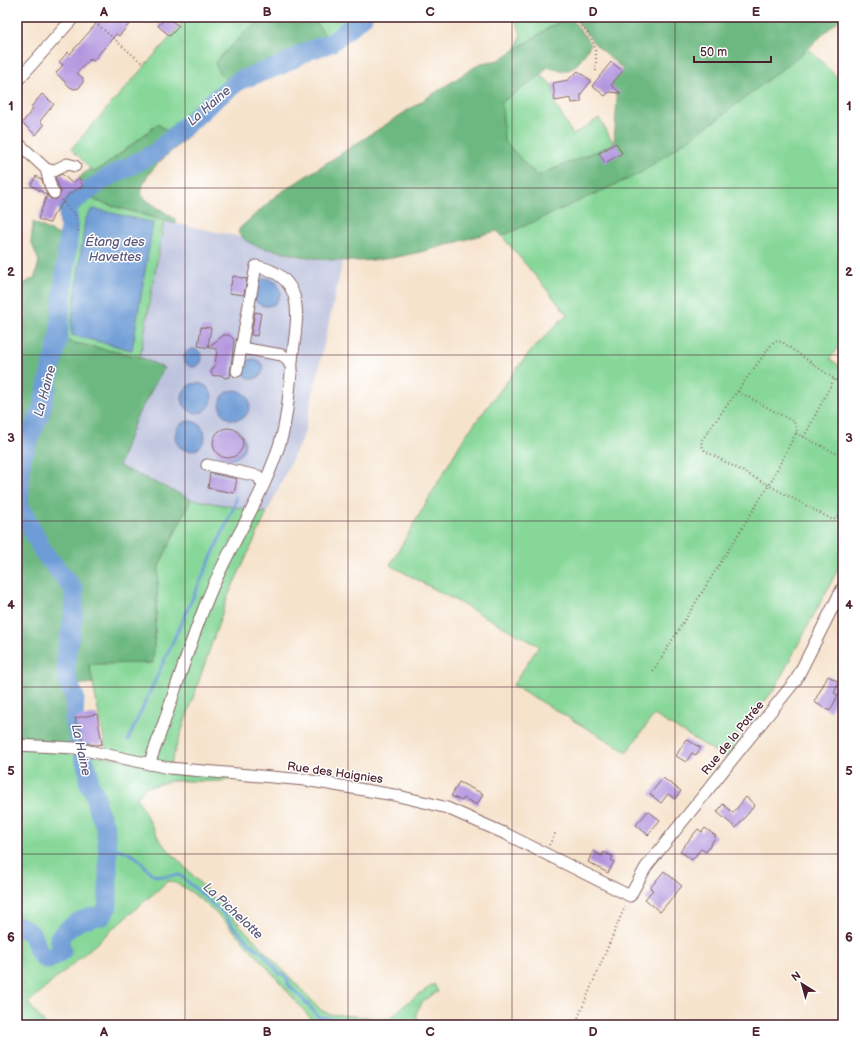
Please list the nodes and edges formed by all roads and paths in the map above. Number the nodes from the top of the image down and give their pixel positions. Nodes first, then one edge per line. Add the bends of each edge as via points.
1 (74, 17) edge
2 (89, 17) edge
3 (574, 17) edge
4 (142, 63) dead end
5 (596, 71) dead end
6 (17, 81) edge
7 (17, 142) edge
8 (75, 166) dead end
9 (46, 169) junction
10 (54, 193) dead end
11 (67, 206) dead end
12 (79, 234) dead end
13 (242, 348) junction
14 (292, 368) junction
15 (237, 371) dead end
16 (834, 379) junction
17 (843, 385) edge
18 (737, 391) junction
19 (796, 433) junction
20 (804, 437) junction
21 (843, 457) edge
22 (207, 465) dead end
23 (263, 485) junction
24 (769, 485) junction
25 (843, 507) edge
26 (843, 587) edge
27 (653, 671) dead end
28 (17, 745) edge
29 (150, 764) junction
30 (556, 832) dead end
31 (545, 853) junction
32 (630, 896) junction
33 (575, 1025) edge

1 - 6 street
2 - 4 path
3 - 5 path via 594,43
7 - 9 street
8 - 9 street via 67,164 54,171
9 - 10 street via 50,188
11 - 12 path via 76,216
13 - 14 street via 282,356
13 - 14 street via 256,266 268,268 289,284 298,305
13 - 15 street
14 - 23 street via 282,436
16 - 17 path
16 - 18 path via 777,340 771,343
16 - 20 path
18 - 19 path via 794,422
18 - 24 path via 701,441 702,444 707,452
19 - 20 path
19 - 24 path
20 - 21 path
22 - 23 street via 258,476
23 - 29 street via 208,598
24 - 25 path via 832,520 838,517
24 - 27 path
26 - 32 street, Rue de la Potrée via 796,680 646,867
28 - 29 street, Rue des Haignies via 75,748
29 - 31 street, Rue des Haignies via 201,772 305,780 394,794 447,808
30 - 31 path
31 - 32 street, Rue des Haignies
32 - 33 path

